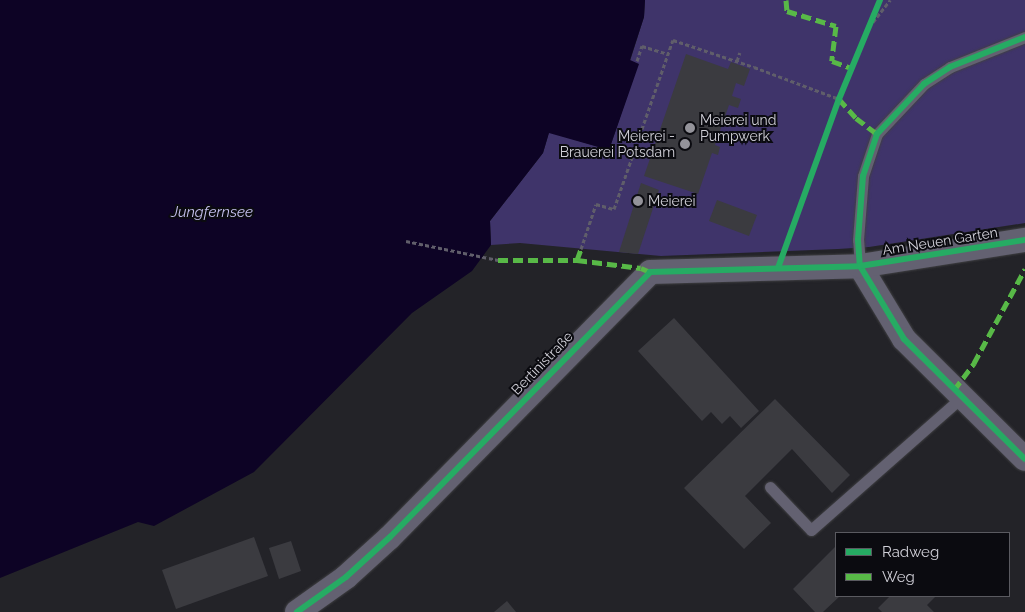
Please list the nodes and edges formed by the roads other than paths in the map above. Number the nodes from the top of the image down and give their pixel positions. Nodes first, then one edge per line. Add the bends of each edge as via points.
1 (1025, 37) edge
2 (1025, 240) edge
3 (860, 266) junction
4 (962, 396) junction
5 (1025, 459) edge
6 (770, 487) dead end
7 (297, 612) edge

1 - 3 lane via 950,67 924,84 877,134 863,176 858,240
2 - 3 street, Am Neuen Garten
3 - 4 street via 904,339
3 - 7 street, Bertinistraße via 650,272 390,537 346,577
4 - 5 street
4 - 6 lane via 812,530

